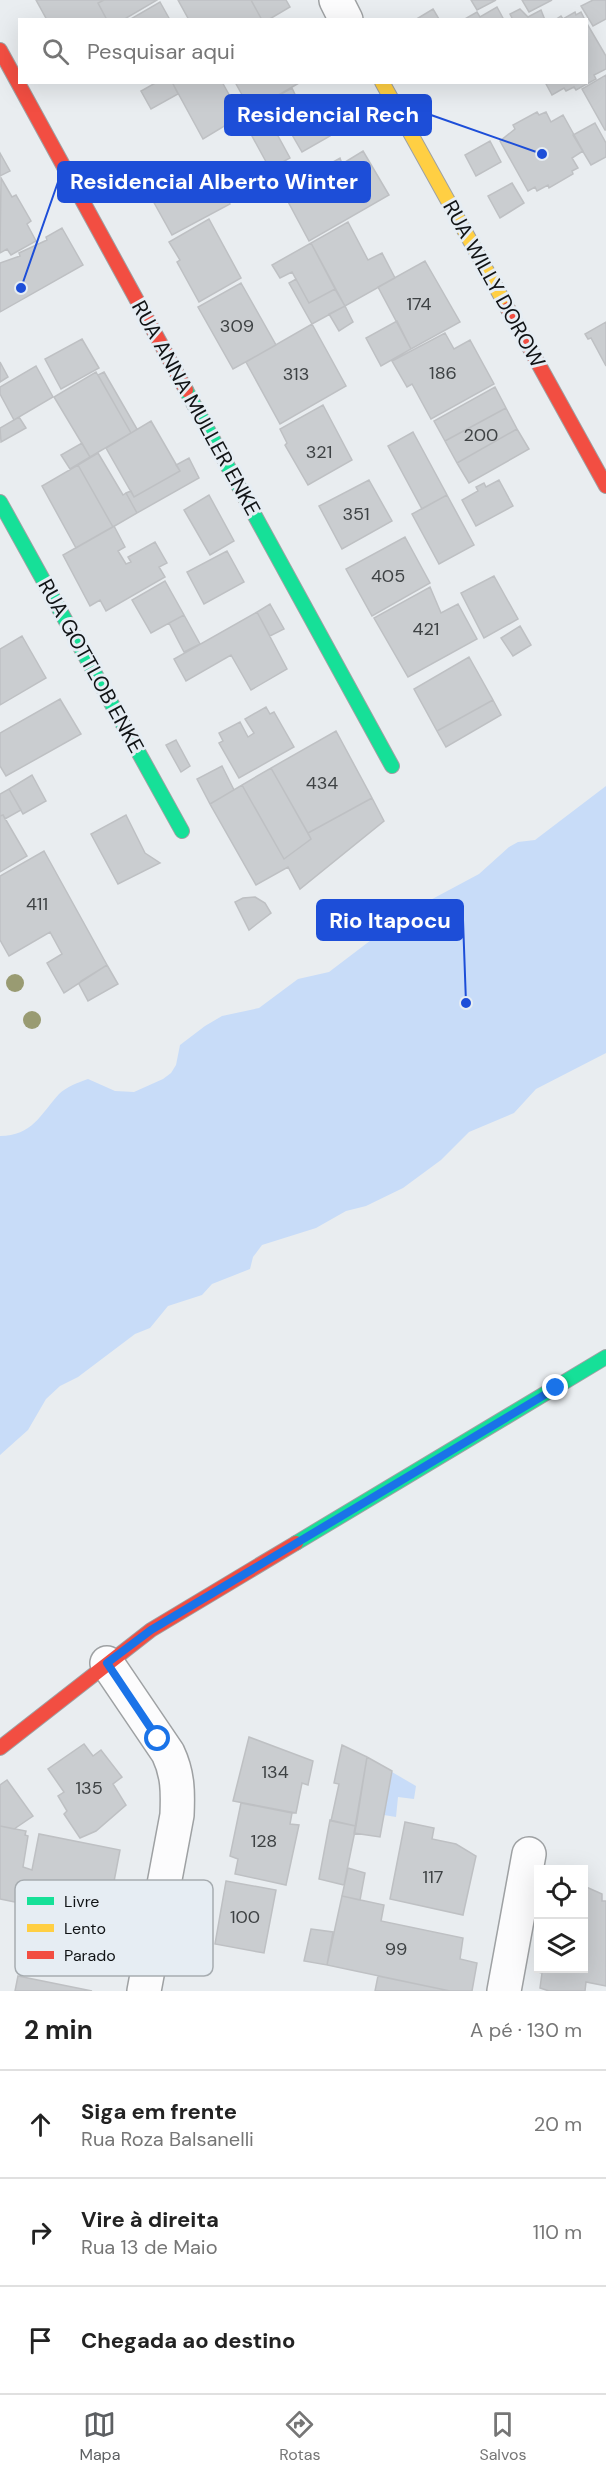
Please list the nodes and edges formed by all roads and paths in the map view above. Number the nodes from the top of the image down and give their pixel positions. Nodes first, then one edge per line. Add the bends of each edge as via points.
1 (336, 0) edge
2 (345, 18) edge
3 (0, 50) edge
4 (18, 83) edge
5 (19, 84) edge
6 (382, 84) edge
7 (606, 486) edge
8 (0, 502) edge
9 (392, 766) dead end
10 (182, 831) dead end
11 (606, 1357) edge
12 (107, 1663) junction
13 (0, 1748) edge
14 (529, 1854) dead end
15 (165, 1880) edge
16 (147, 1976) edge
17 (144, 1991) edge
18 (504, 1991) edge

1 - 2 street
3 - 4 street, RUA ANNA MULLER ENKE
5 - 9 street, RUA ANNA MULLER ENKE
6 - 7 street, RUA WILLY DOROW
8 - 10 street, RUA GOTTLOB ENKE
11 - 12 street via 151,1630
12 - 13 street
12 - 15 street via 176,1769 177,1815
14 - 18 street
16 - 17 street

